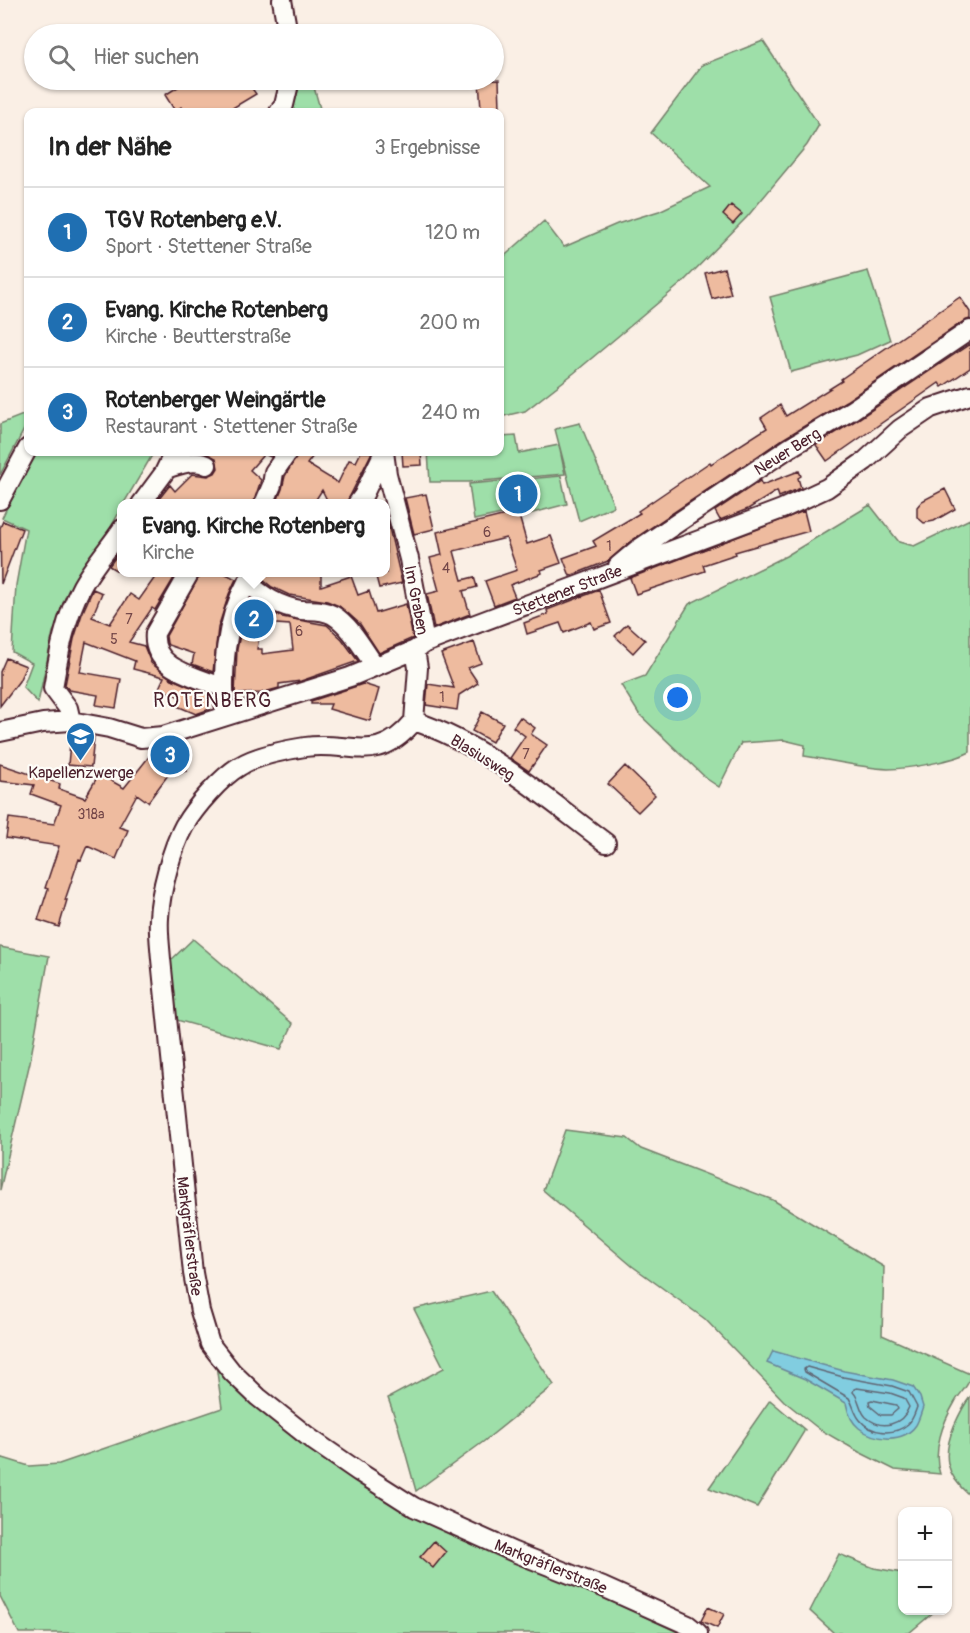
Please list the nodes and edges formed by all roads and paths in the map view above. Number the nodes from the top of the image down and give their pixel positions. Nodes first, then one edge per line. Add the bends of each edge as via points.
1 (282, 0) edge
2 (286, 24) edge
3 (288, 90) edge
4 (282, 108) edge
5 (970, 330) edge
6 (970, 395) edge
7 (24, 455) edge
8 (172, 456) edge
9 (285, 456) edge
10 (382, 456) edge
11 (385, 456) edge
12 (207, 465) dead end
13 (166, 469) junction
14 (145, 499) edge
15 (266, 499) edge
16 (361, 499) edge
17 (0, 500) edge
18 (117, 536) edge
19 (607, 575) junction
20 (188, 577) edge
21 (249, 577) edge
22 (251, 577) edge
23 (420, 646) junction
24 (375, 666) junction
25 (223, 688) junction
26 (225, 716) junction
27 (71, 721) junction
28 (414, 721) junction
29 (0, 732) edge
30 (606, 843) dead end
31 (698, 1633) edge

1 - 2 street
3 - 4 street
5 - 19 street, Neuer Berg via 646,544
6 - 19 street, Stettener Straße via 931,408 827,488
7 - 17 street
8 - 13 street
9 - 15 street via 274,472
10 - 16 street
11 - 23 street, Im Graben via 409,559
12 - 13 street via 188,463
13 - 14 street
18 - 27 street via 83,584 59,650 53,688 68,708
19 - 23 street, Stettener Straße
20 - 25 street via 155,633 157,652 173,667
21 - 25 street via 230,619
22 - 24 street via 266,599 303,610 320,609 334,616 356,638
23 - 24 street, Stettener Straße
23 - 28 street
24 - 26 street, Stettener Straße via 350,678
25 - 26 street
26 - 27 street, Stettener Straße via 163,736 141,738
27 - 29 street
28 - 30 street, Blasiusweg via 432,726 486,755
28 - 31 street, Markgräflerstraße via 404,732 378,747 307,747 240,766 217,784 184,826 167,872 159,918 161,959 193,1273 210,1344 258,1397 400,1500 603,1587

